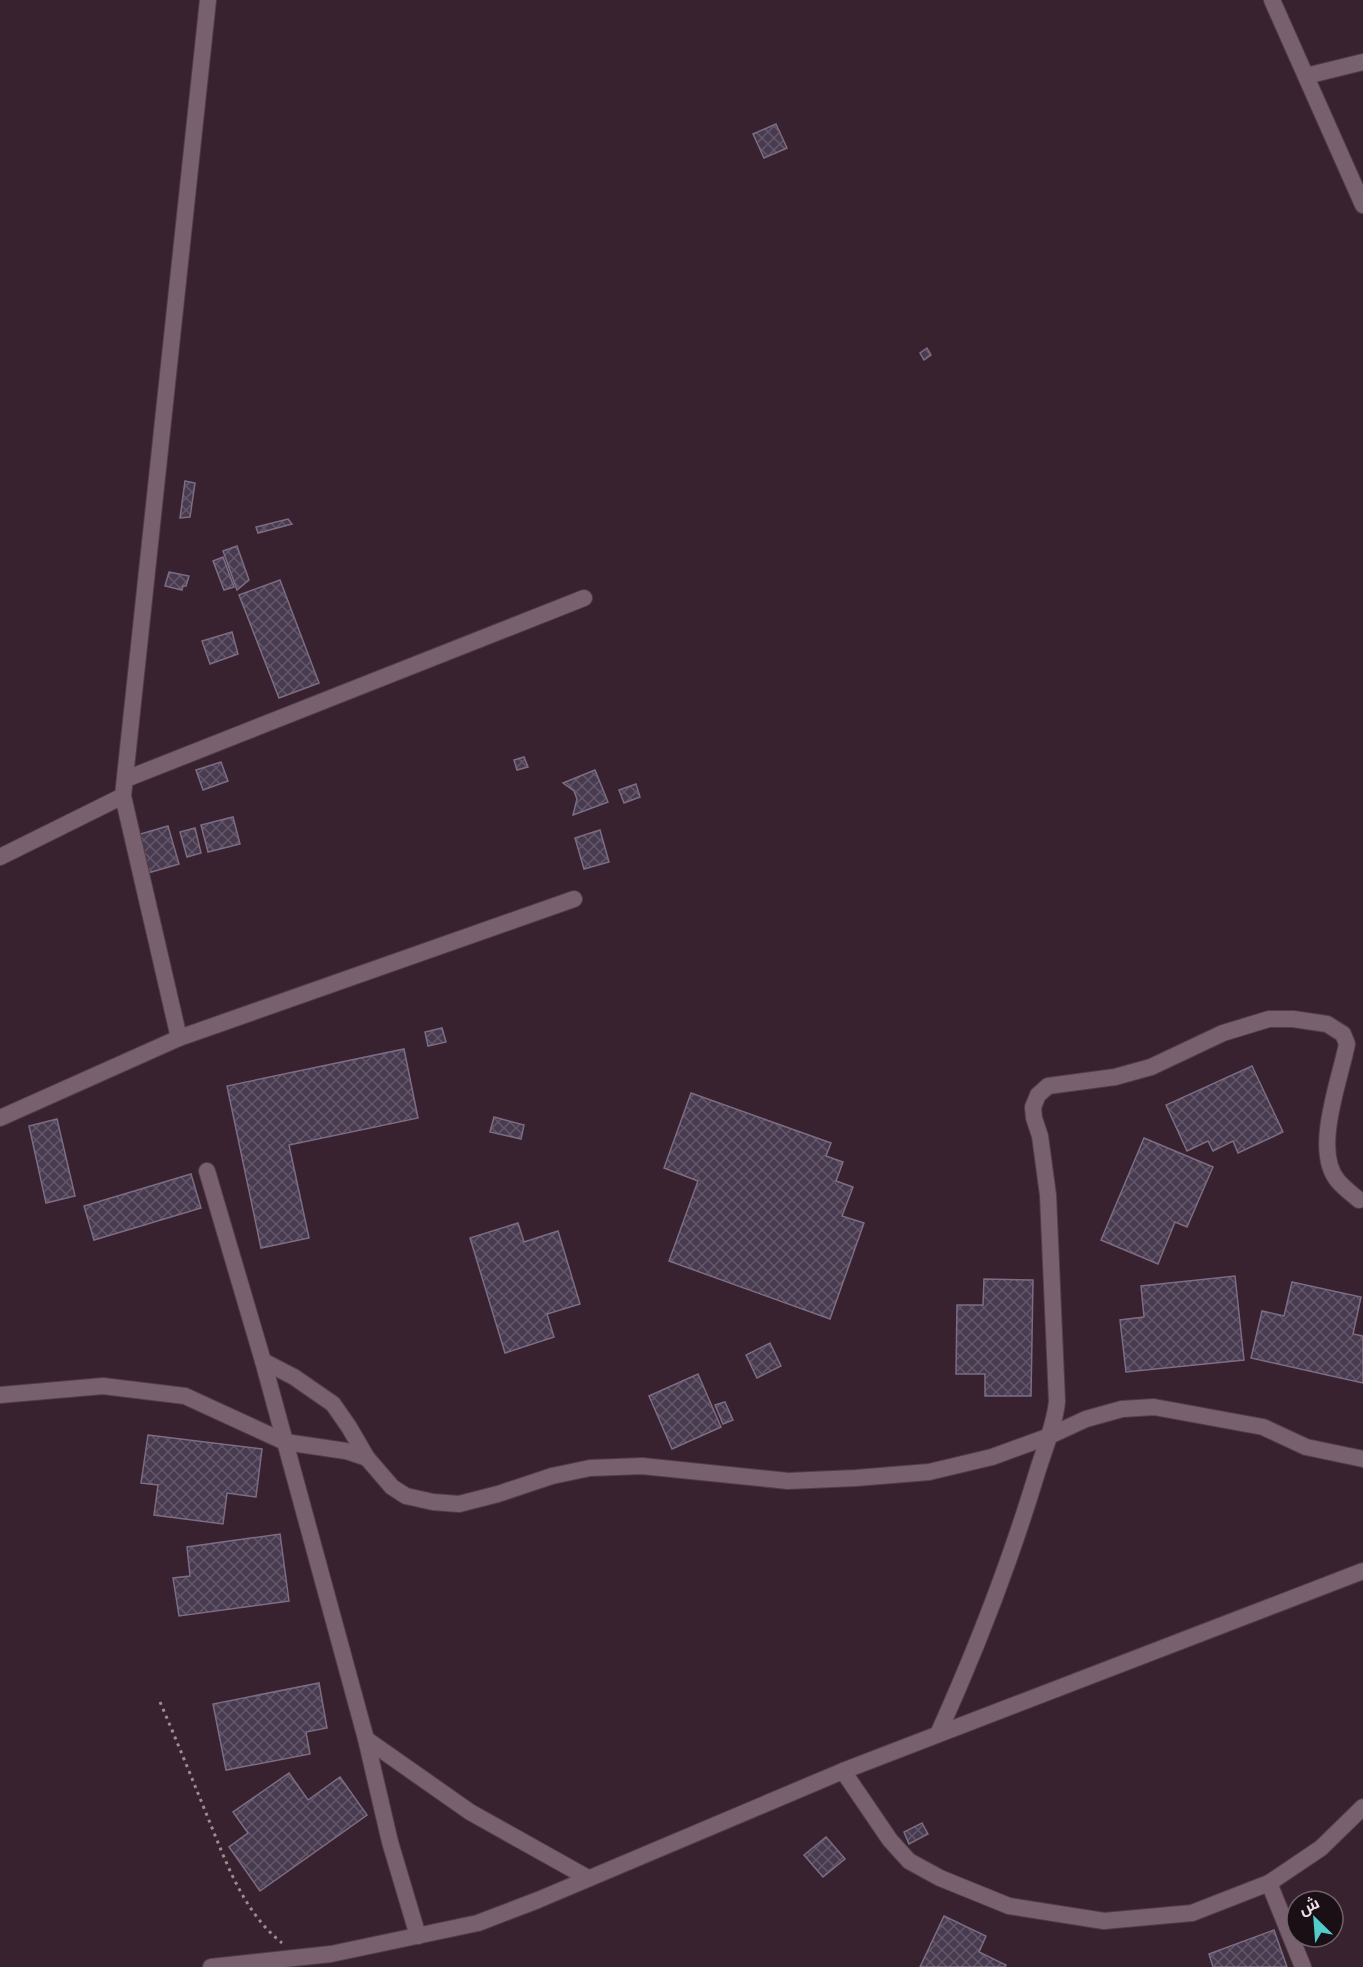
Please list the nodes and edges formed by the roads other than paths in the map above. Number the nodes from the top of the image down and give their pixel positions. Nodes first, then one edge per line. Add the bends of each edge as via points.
1 (208, 0) edge
2 (1272, 0) edge
3 (1363, 62) edge
4 (1306, 76) junction
5 (1363, 205) edge
6 (584, 598) dead end
7 (126, 779) junction
8 (123, 796) junction
9 (0, 857) edge
10 (574, 899) dead end
11 (179, 1038) junction
12 (0, 1118) edge
13 (207, 1171) dead end
14 (1359, 1200) dead end
15 (262, 1360) junction
16 (0, 1395) edge
17 (1047, 1437) junction
18 (285, 1442) junction
19 (367, 1458) junction
20 (1363, 1459) edge
21 (1363, 1571) edge
22 (938, 1734) junction
23 (366, 1739) junction
24 (843, 1771) junction
25 (1363, 1807) edge
26 (588, 1878) junction
27 (1269, 1882) junction
28 (418, 1936) junction
29 (211, 1967) edge
30 (1303, 1967) edge

1 - 7 street
2 - 4 street
3 - 4 street
4 - 5 street
6 - 7 street
7 - 8 street
8 - 9 street
8 - 11 street
10 - 11 street
11 - 12 street
13 - 15 street
14 - 17 street via 1336,1180 1328,1158 1327,1129 1347,1044 1343,1034 1327,1024 1293,1018 1269,1019 1223,1033 1151,1067 1115,1077 1048,1086 1033,1107 1047,1194 1057,1401
15 - 18 street
15 - 19 street via 333,1404
16 - 18 street via 103,1386 185,1396
17 - 19 street via 992,1457 929,1472 788,1481 642,1466 590,1468 459,1504 406,1496 383,1479
17 - 20 street via 1086,1419 1122,1409 1154,1407 1263,1427 1306,1447
17 - 22 street via 1017,1539
18 - 19 street
18 - 23 street
21 - 22 street
22 - 24 street
23 - 26 street via 470,1812
23 - 28 street via 390,1842
24 - 26 street
24 - 27 street via 890,1840 909,1860 940,1878 1009,1906 1104,1921 1192,1913
25 - 27 street via 1321,1848
26 - 28 street via 478,1923
27 - 30 street
28 - 29 street via 331,1954

